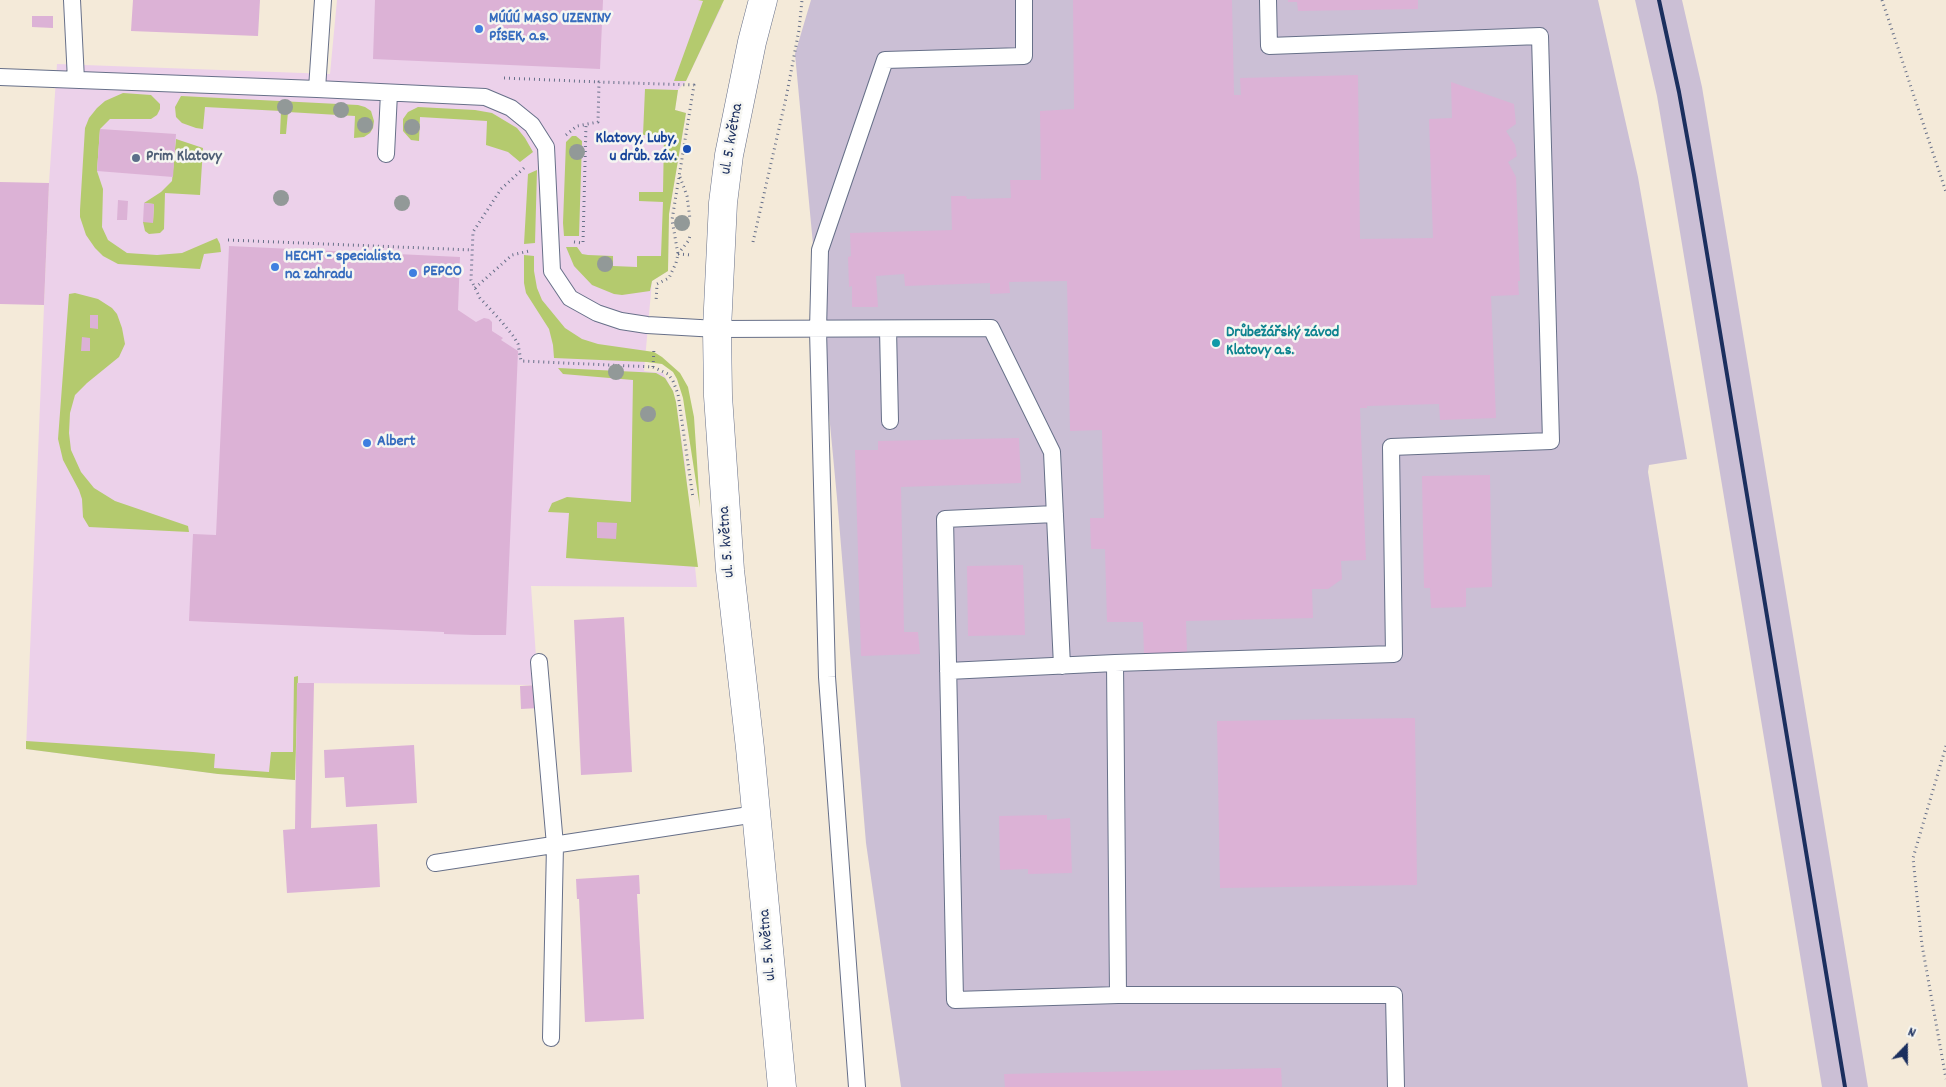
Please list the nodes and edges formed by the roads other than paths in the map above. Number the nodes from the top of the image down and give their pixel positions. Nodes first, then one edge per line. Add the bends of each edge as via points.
1 (72, 0) edge
2 (323, 0) edge
3 (763, 0) edge
4 (1024, 0) edge
5 (1268, 0) edge
6 (0, 77) edge
7 (76, 80) junction
8 (317, 89) junction
9 (389, 93) junction
10 (386, 154) dead end
11 (717, 329) junction
12 (888, 329) junction
13 (818, 330) junction
14 (890, 421) dead end
15 (1055, 514) junction
16 (539, 662) dead end
17 (1114, 663) junction
18 (1062, 666) junction
19 (948, 671) junction
20 (756, 814) junction
21 (555, 845) junction
22 (435, 864) dead end
23 (1118, 995) junction
24 (551, 1038) dead end
25 (782, 1087) edge
26 (857, 1087) edge
27 (1396, 1087) edge

1 - 7 lane
2 - 8 lane
3 - 11 street, ul. 5. května via 729,155 719,256
4 - 13 lane via 1024,56 885,60 820,250
5 - 17 lane via 1269,46 1540,36 1551,440 1392,447 1394,654
6 - 7 lane
7 - 8 lane
8 - 9 lane
9 - 10 lane
9 - 11 lane via 485,97 511,108 532,125 547,151 552,271 570,298 597,313 621,321
11 - 13 lane
11 - 20 street, ul. 5. května via 718,396 730,570
12 - 13 lane
12 - 14 lane
12 - 15 lane via 991,328 1052,452
13 - 26 lane via 827,677
15 - 18 lane
15 - 19 lane via 945,518
16 - 21 lane
17 - 18 lane
17 - 23 lane
18 - 19 lane
19 - 23 lane via 955,1000
20 - 21 lane
20 - 25 street, ul. 5. května
21 - 22 lane
21 - 24 lane
23 - 27 lane via 1394,995

